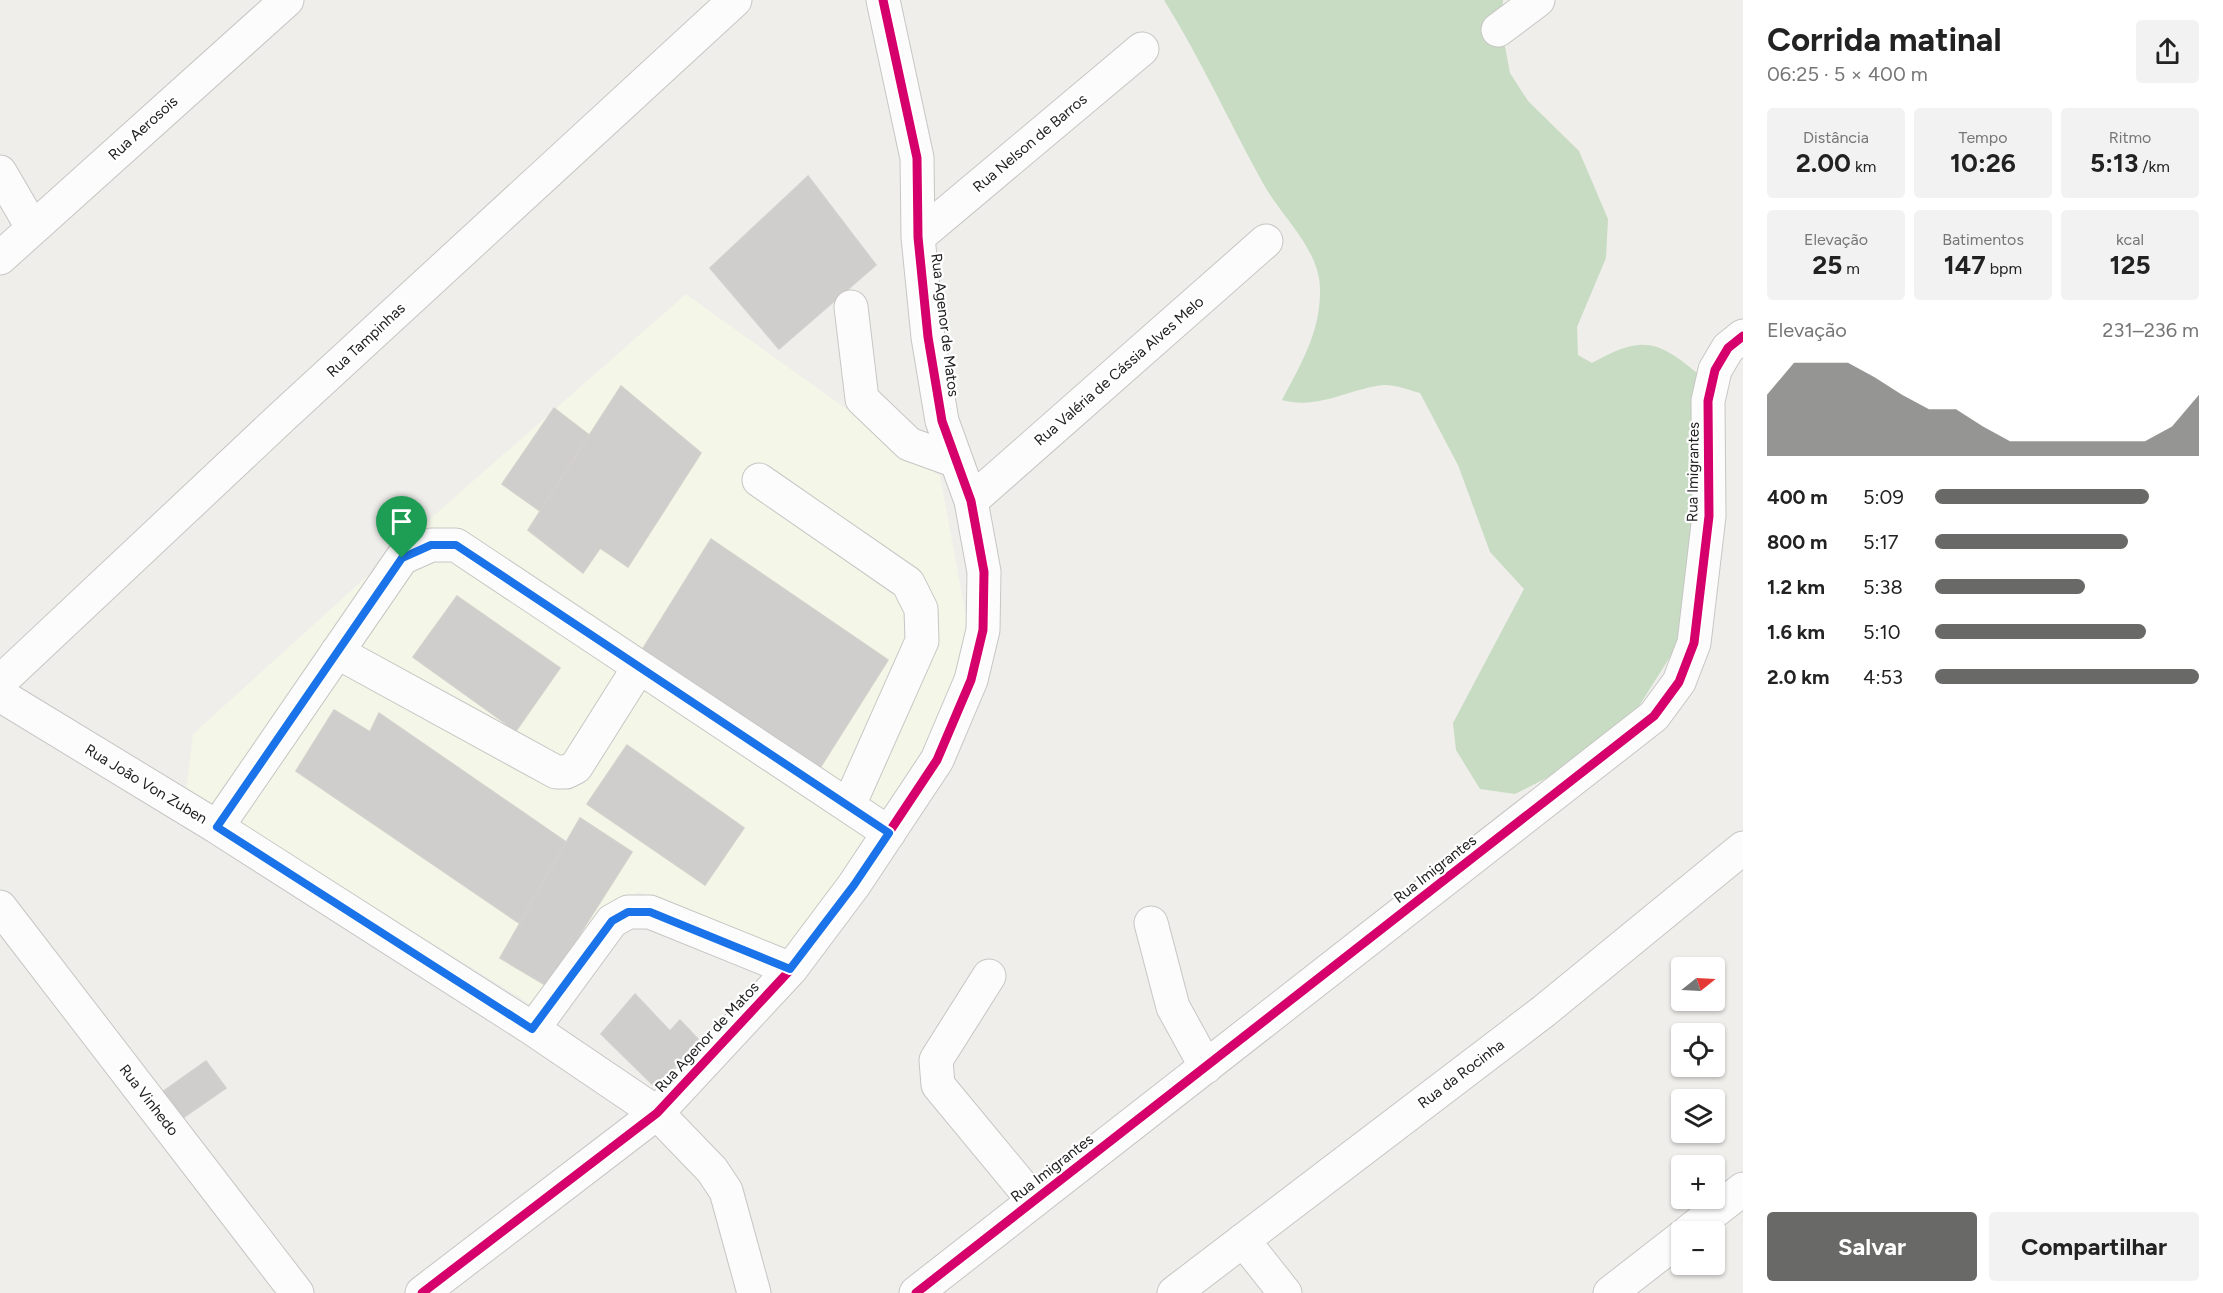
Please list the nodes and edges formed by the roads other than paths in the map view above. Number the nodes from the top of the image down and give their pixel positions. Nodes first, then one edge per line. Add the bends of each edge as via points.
1 (287, 0) edge
2 (735, 0) edge
3 (883, 0) edge
4 (1538, 0) edge
5 (1498, 30) dead end
6 (1142, 49) dead end
7 (0, 162) edge
8 (6, 183) edge
9 (32, 227) junction
10 (918, 237) junction
11 (1266, 241) dead end
12 (0, 258) edge
13 (851, 307) dead end
14 (1743, 336) edge
15 (956, 461) junction
16 (759, 480) dead end
17 (971, 501) junction
18 (338, 652) junction
19 (639, 667) junction
20 (0, 682) edge
21 (0, 695) edge
22 (849, 805) junction
23 (217, 827) junction
24 (889, 833) junction
25 (1743, 848) edge
26 (0, 907) edge
27 (1151, 923) dead end
28 (790, 969) junction
29 (989, 976) dead end
30 (532, 1029) junction
31 (1206, 1067) junction
32 (657, 1113) junction
33 (1743, 1189) edge
34 (1034, 1201) junction
35 (1702, 1221) edge
36 (1243, 1240) junction
37 (1671, 1246) edge
38 (297, 1293) edge
39 (422, 1293) edge
40 (754, 1293) edge
41 (916, 1293) edge
42 (1174, 1293) edge
43 (1285, 1293) edge
44 (1610, 1293) edge

1 - 9 street, Rua Aerosois
2 - 20 street, Rua Tampinhas
3 - 10 street, Rua Agenor de Matos via 917,158
4 - 5 street
6 - 10 street, Rua Nelson de Barros
7 - 8 street
8 - 9 street
9 - 12 street, Rua Aerosois
10 - 15 street, Rua Agenor de Matos via 928,337 942,421
11 - 17 street, Rua Valéria de Cássia Alves Melo
13 - 15 street via 862,399 909,444
14 - 31 street, Rua Imigrantes via 1728,348 1715,370 1708,400 1709,516 1694,642 1679,682 1654,716
15 - 17 street, Rua Agenor de Matos
16 - 22 street via 908,583 921,609 922,641
17 - 24 street, Rua Agenor de Matos via 984,572 983,630 971,680 937,760
18 - 19 street via 556,772 576,767
18 - 19 street via 402,558 431,545 456,545
18 - 23 street
19 - 22 street
21 - 23 street, Rua João Von Zuben
22 - 24 street
23 - 30 street, Rua João Von Zuben
24 - 28 street, Rua Agenor de Matos
25 - 36 street, Rua da Rocinha via 1544,1011
26 - 38 street, Rua Vinhedo
27 - 31 street via 1173,1007
28 - 30 street via 650,912 628,912 612,921
28 - 32 street, Rua Agenor de Matos
29 - 34 street via 936,1060 938,1085
30 - 32 street, Rua João Von Zuben
31 - 34 street, Rua Imigrantes
32 - 39 street, Rua Agenor de Matos
32 - 40 street, Rua João Von Zuben via 712,1170 726,1191
33 - 35 street
34 - 41 street, Rua Imigrantes
36 - 42 street, Rua da Rocinha
36 - 43 street
37 - 44 street

